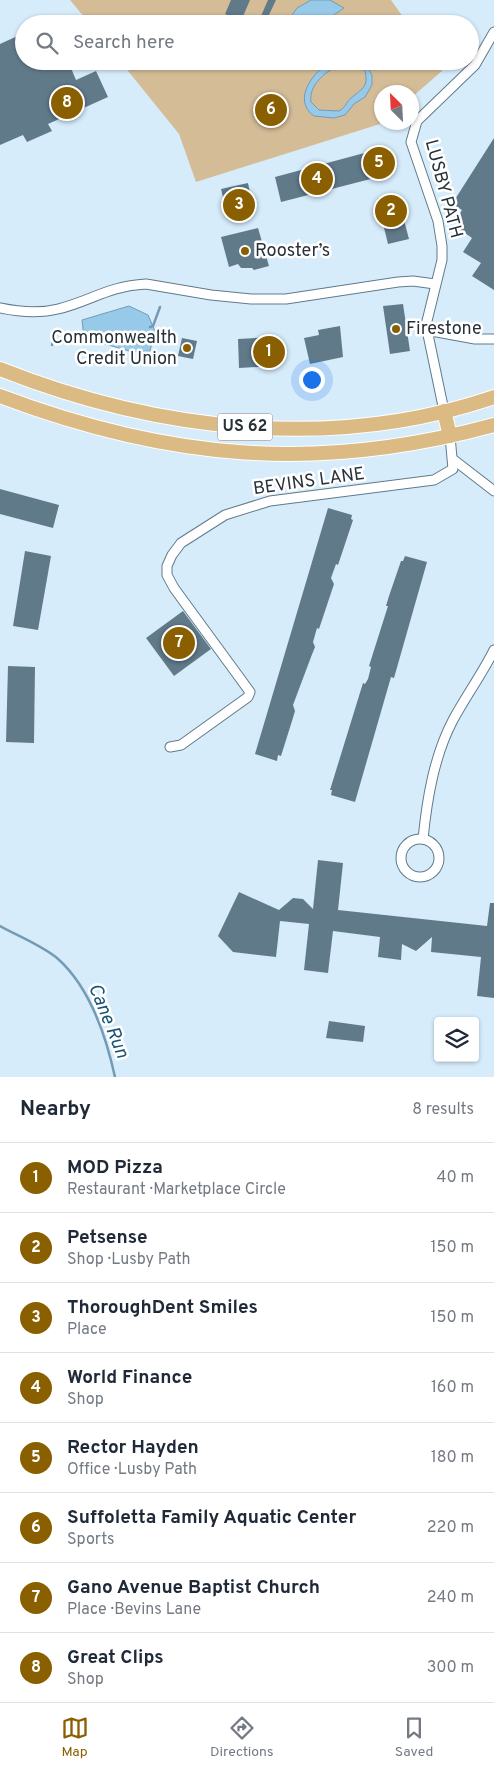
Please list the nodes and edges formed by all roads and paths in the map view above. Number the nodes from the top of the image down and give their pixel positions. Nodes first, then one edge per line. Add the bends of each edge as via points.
1 (494, 32) edge
2 (479, 57) edge
3 (469, 70) edge
4 (435, 284) junction
5 (0, 308) edge
6 (426, 330) junction
7 (494, 338) edge
8 (0, 369) edge
9 (0, 396) edge
10 (494, 397) edge
11 (444, 411) junction
12 (494, 425) edge
13 (450, 436) junction
14 (454, 460) junction
15 (494, 491) edge
16 (494, 650) edge
17 (170, 747) dead end
18 (423, 839) junction

1 - 2 street, LUSBY PATH
3 - 4 street, LUSBY PATH via 417,121 411,142 438,221 442,246
4 - 5 street via 398,282 286,299 251,299 146,284 96,294 59,309 38,312
4 - 6 street, LUSBY PATH
6 - 7 street via 475,339
6 - 11 street, LUSBY PATH
8 - 11 highway, US 62 via 64,393 123,410 215,425 310,428 394,421
9 - 13 highway, US 62 via 118,434 163,444 230,452 332,453 383,449
10 - 11 highway, US 62
11 - 13 highway
12 - 13 highway, US 62
13 - 14 street
14 - 15 street
14 - 17 street, BEVINS LANE via 453,469 434,480 270,501 241,508 203,527 181,543 167,566 167,575 250,692 248,697 181,745
16 - 18 street via 480,679 453,720 441,749 426,810
18 - 18 street via 407,845 402,855 404,868 420,877 432,873 439,859 433,844

